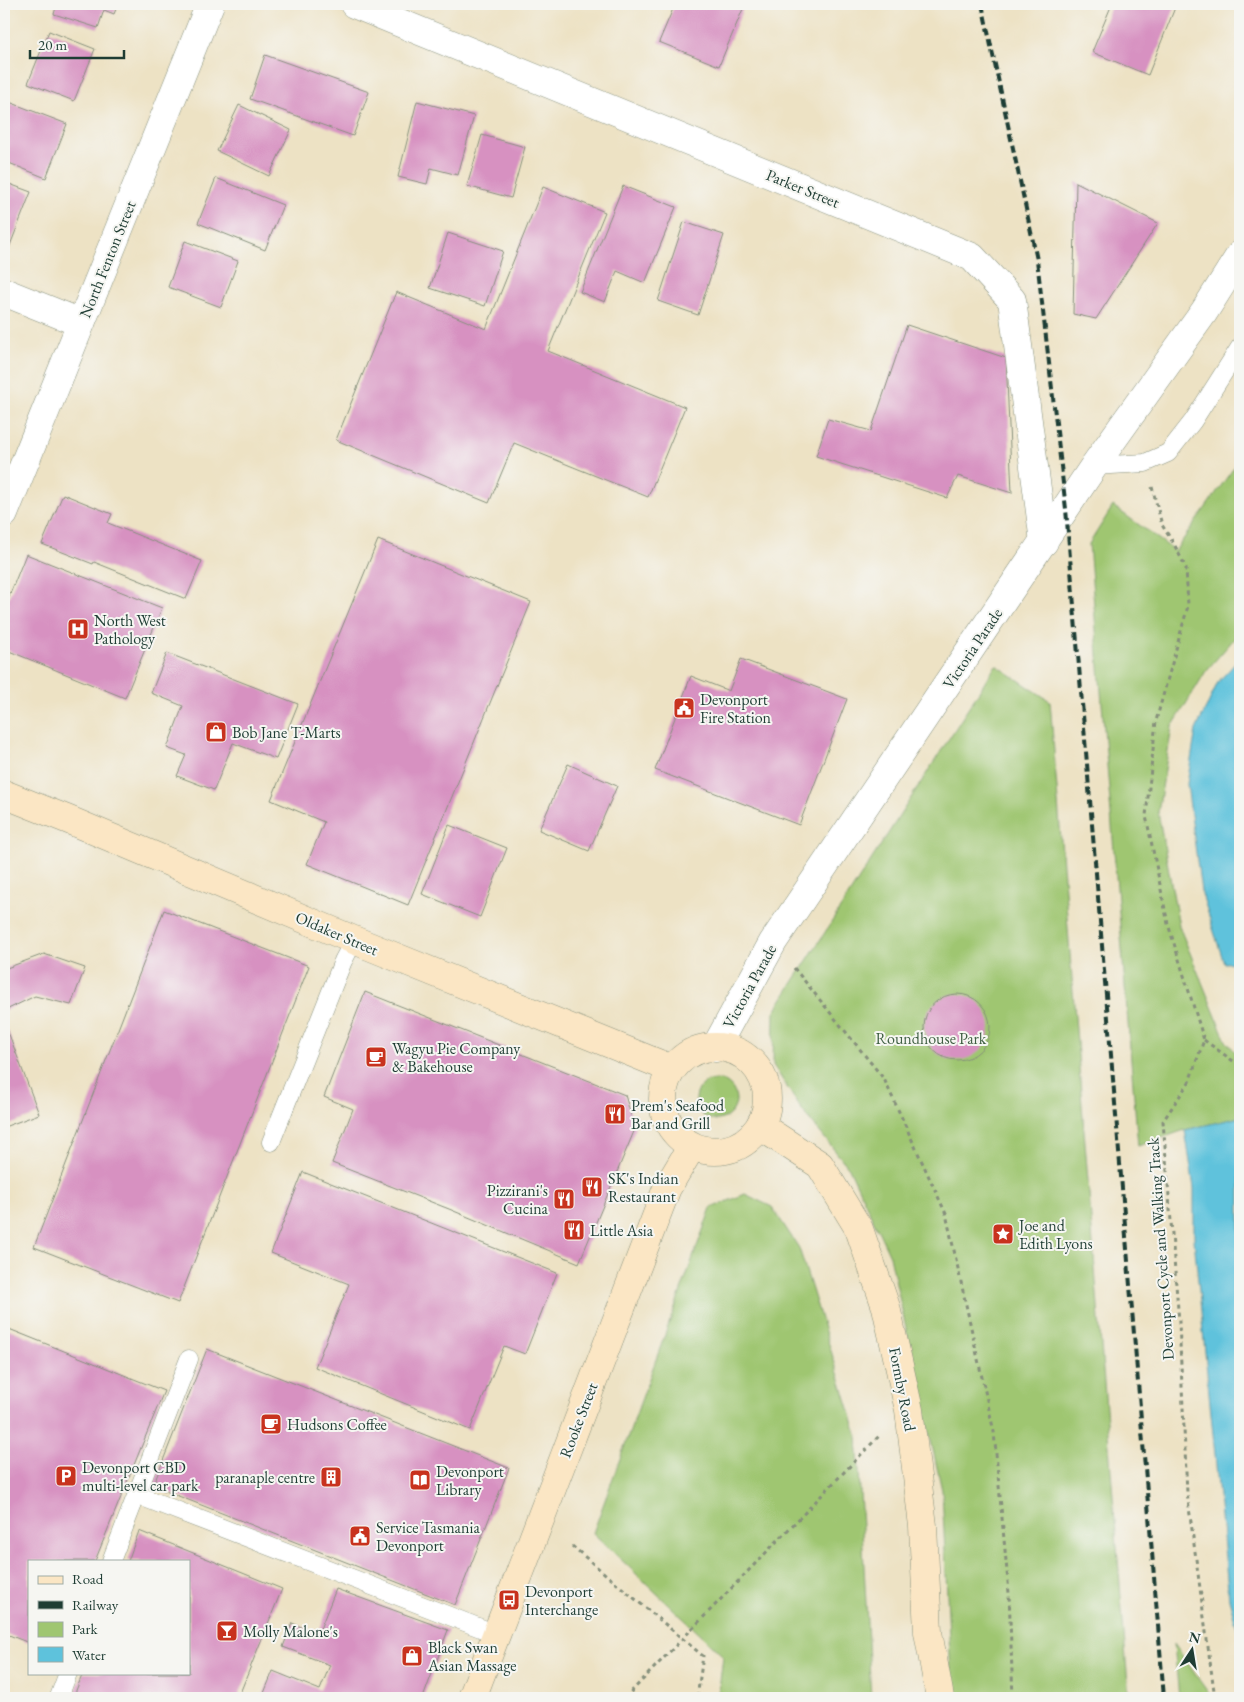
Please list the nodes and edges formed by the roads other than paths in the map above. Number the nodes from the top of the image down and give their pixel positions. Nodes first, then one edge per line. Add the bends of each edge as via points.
1 (210, 4) edge
2 (354, 4) edge
3 (1240, 255) edge
4 (4, 292) edge
5 (81, 323) junction
6 (1240, 347) edge
7 (1094, 466) junction
8 (4, 514) edge
9 (1044, 542) junction
10 (4, 794) edge
11 (354, 940) junction
12 (715, 1048) junction
13 (672, 1070) junction
14 (760, 1126) junction
15 (271, 1142) dead end
16 (692, 1146) junction
17 (189, 1359) dead end
18 (137, 1495) junction
19 (111, 1560) edge
20 (496, 1634) junction
21 (68, 1674) edge
22 (59, 1697) edge
23 (472, 1698) edge
24 (940, 1698) edge

1 - 5 street, North Fenton Street
2 - 9 street, Parker Street via 972,258 1012,300
3 - 7 street, Victoria Parade via 1204,312
4 - 5 street
5 - 8 street, North Fenton Street
6 - 7 lane via 1193,422 1168,453 1145,463
7 - 9 street, Victoria Parade
9 - 12 street, Victoria Parade via 773,942
10 - 11 main road, Oldaker Street
11 - 13 main road, Oldaker Street
11 - 15 lane
12 - 13 main road via 697,1051
12 - 14 main road via 738,1052 753,1063 763,1078 768,1096 766,1114
13 - 16 main road via 663,1103 668,1122 684,1142
14 - 16 main road via 745,1142 728,1150 710,1151
14 - 24 main road, Formby Road via 820,1166 859,1229 886,1307 909,1410 923,1526 928,1632
16 - 20 main road, Rooke Street via 667,1188
17 - 18 lane
18 - 19 lane
18 - 20 lane
20 - 23 main road, Rooke Street
21 - 22 lane

